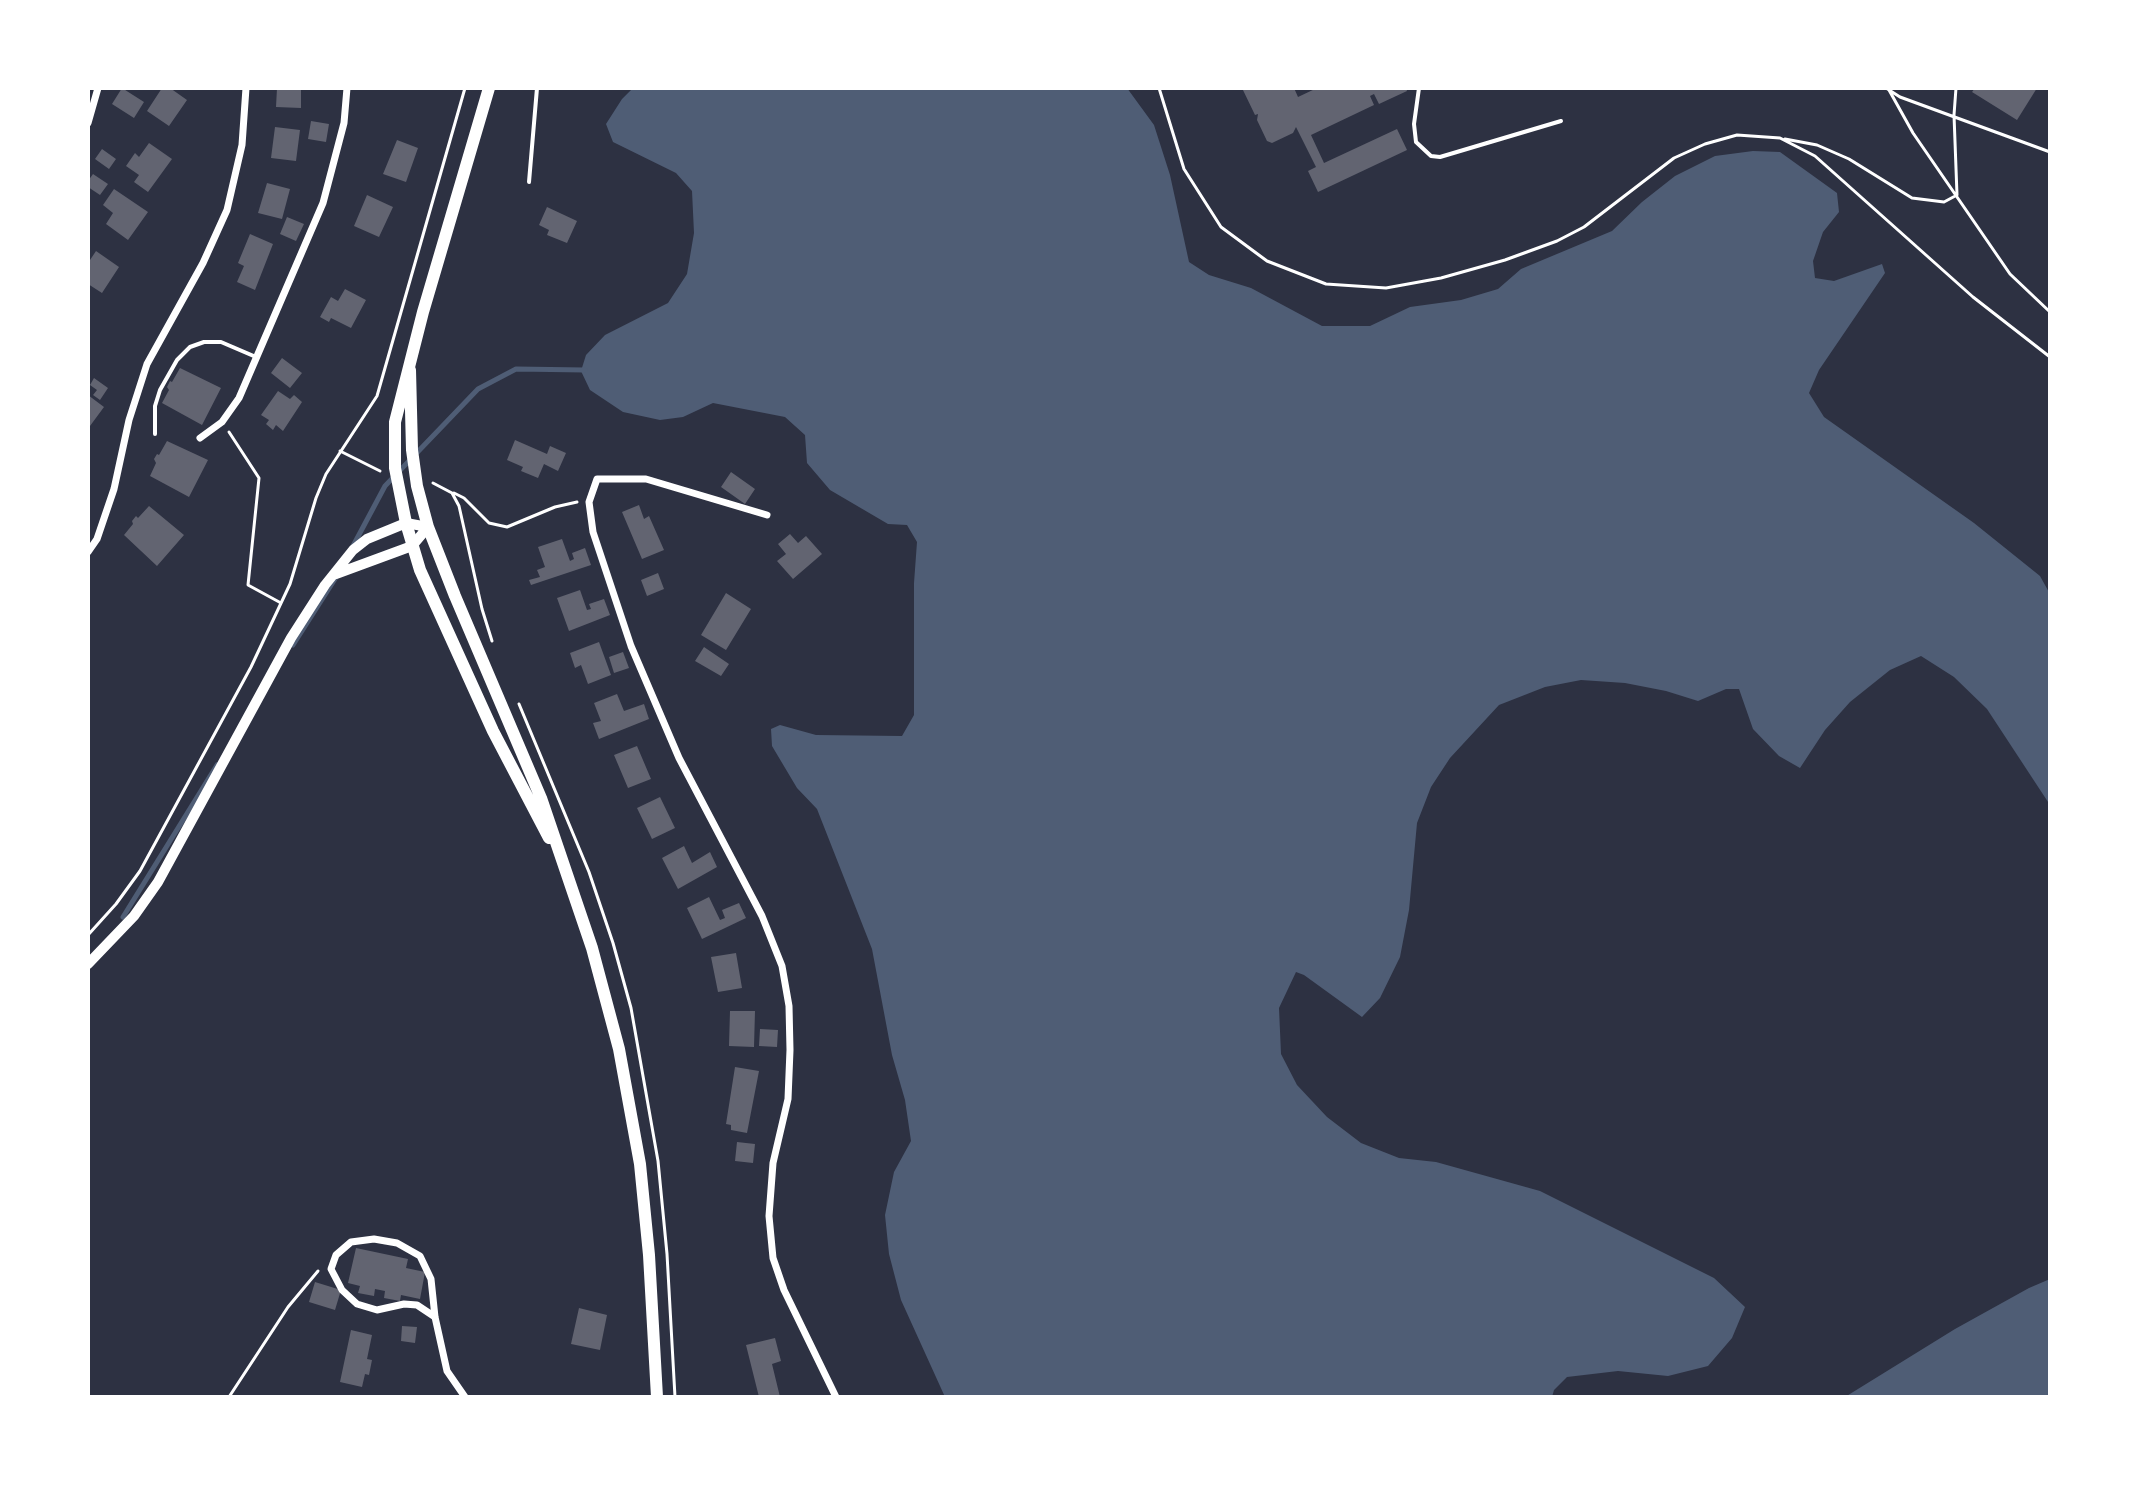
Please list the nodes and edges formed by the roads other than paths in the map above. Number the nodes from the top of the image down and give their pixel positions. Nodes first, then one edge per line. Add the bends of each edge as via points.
1 (98, 88) edge
2 (246, 88) edge
3 (347, 88) edge
4 (489, 88) edge
5 (537, 88) edge
6 (1419, 88) edge
7 (1561, 121) dead end
8 (88, 123) edge
9 (529, 182) dead end
10 (256, 357) junction
11 (410, 370) junction
12 (155, 434) dead end
13 (200, 438) dead end
14 (767, 515) dead end
15 (406, 523) junction
16 (428, 527) junction
17 (412, 546) junction
18 (88, 552) edge
19 (334, 575) junction
20 (560, 858) junction
21 (88, 964) edge
22 (435, 1317) junction
23 (465, 1397) edge
24 (657, 1397) edge
25 (836, 1397) edge

1 - 8 street
2 - 18 street via 242,145 227,210 147,364 114,489
3 - 10 street via 344,123 323,203
4 - 11 main road
5 - 9 lane
6 - 7 lane via 1416,142 1431,156
10 - 12 lane via 221,342 190,347 160,390
10 - 13 street via 239,398 222,422
11 - 15 main road via 394,446
11 - 16 main road via 412,450
14 - 25 street via 646,479 597,479 589,502 593,532 631,646 679,758 762,916 782,966 790,1062 788,1099 773,1163 773,1258
15 - 16 main road
15 - 17 main road
15 - 19 main road via 367,539
16 - 17 main road
16 - 20 main road via 541,798
17 - 19 main road
17 - 20 main road via 473,690
19 - 21 main road via 305,614 158,882
20 - 24 main road via 603,983 631,1108 648,1243
22 - 22 street via 417,1305 377,1310 357,1304 331,1269 336,1255 351,1242 374,1239 397,1243 420,1256 431,1279
22 - 23 street via 447,1371

